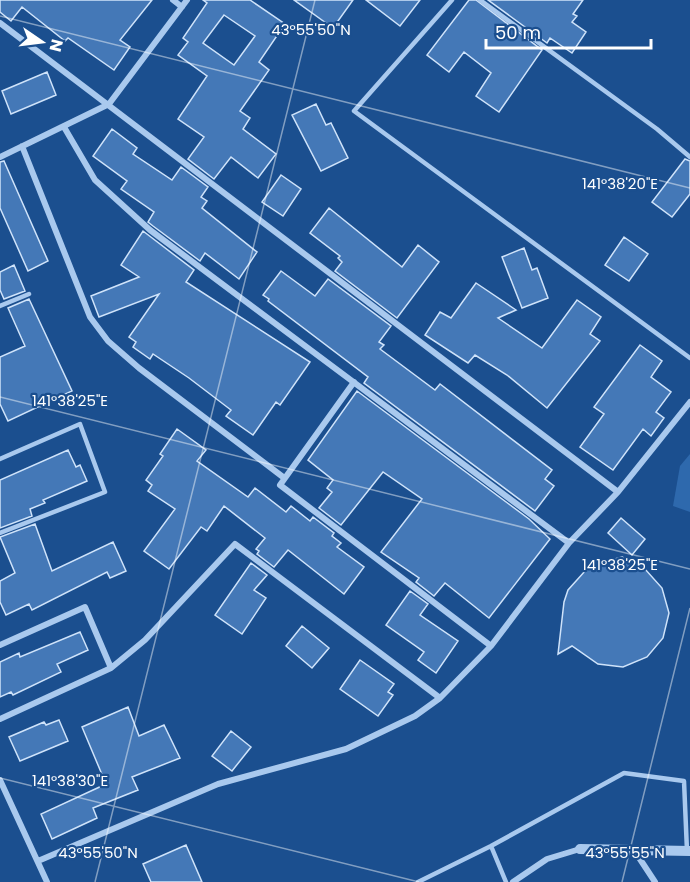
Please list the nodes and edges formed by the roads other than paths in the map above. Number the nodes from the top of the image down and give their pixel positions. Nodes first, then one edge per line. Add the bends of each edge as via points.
1 (173, 0) edge
2 (187, 0) edge
3 (452, 0) edge
4 (480, 0) edge
5 (182, 7) junction
6 (0, 23) edge
7 (109, 104) junction
8 (64, 127) junction
9 (22, 146) junction
10 (0, 157) edge
11 (690, 157) edge
12 (29, 294) dead end
13 (0, 306) edge
14 (690, 358) edge
15 (354, 382) junction
16 (690, 402) edge
17 (0, 459) edge
18 (283, 477) junction
19 (618, 492) junction
20 (0, 533) edge
21 (569, 543) junction
22 (0, 645) edge
23 (491, 646) junction
24 (111, 668) junction
25 (440, 698) junction
26 (0, 719) edge
27 (0, 780) edge
28 (491, 846) junction
29 (580, 849) joint
30 (634, 850) junction
31 (688, 851) edge
32 (38, 861) junction
33 (47, 882) edge
34 (418, 882) edge
35 (506, 882) edge
36 (513, 882) edge
37 (655, 882) edge

1 - 5 street
2 - 5 street
3 - 14 lane via 354,111
4 - 11 lane
5 - 7 street
6 - 7 street
7 - 8 street
7 - 19 street
8 - 9 street
8 - 15 street via 95,180 150,230
9 - 10 street
9 - 18 street via 90,317 108,341
12 - 13 lane
15 - 18 street
15 - 21 street
16 - 19 street
17 - 20 lane via 80,424 105,492
18 - 23 street via 280,484
19 - 21 street
21 - 23 street
22 - 24 street via 85,608
23 - 25 street
24 - 25 street via 145,640 235,544
24 - 26 street
25 - 32 street via 415,716 346,749 218,784
27 - 32 street
28 - 31 lane via 624,773 684,781
28 - 34 lane
28 - 35 lane
29 - 30 street
29 - 36 street via 547,859
30 - 31 street
30 - 37 street
32 - 33 street

